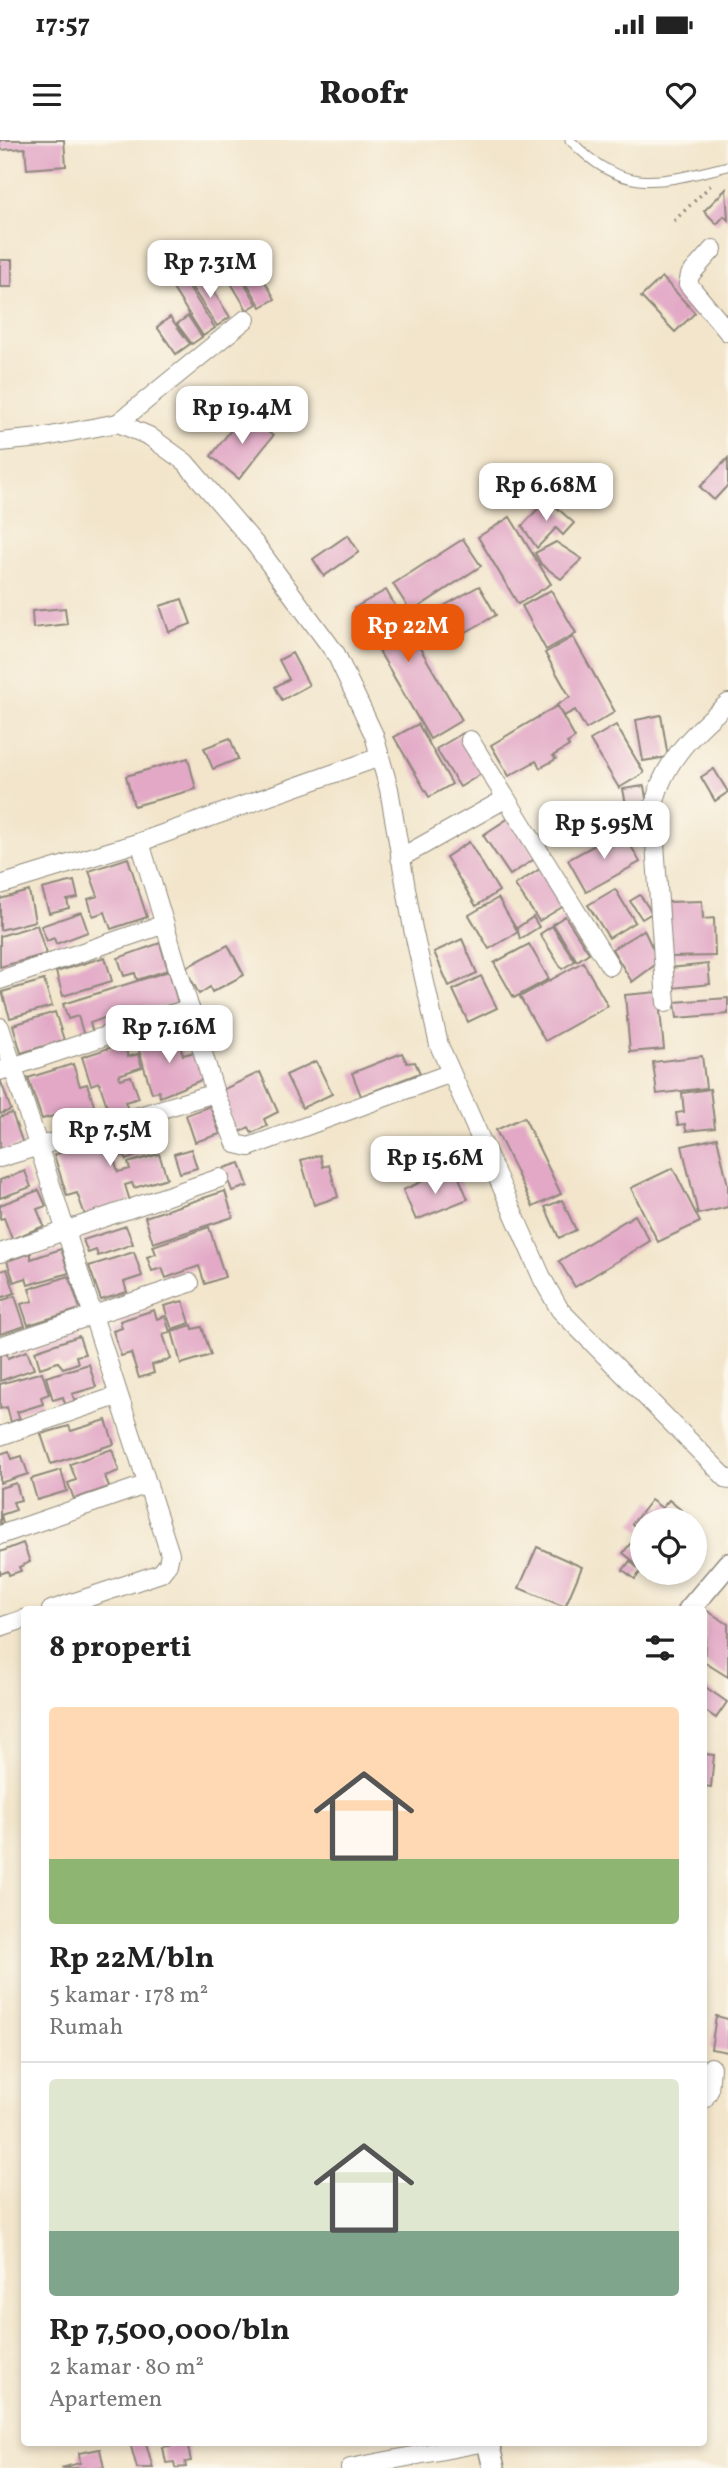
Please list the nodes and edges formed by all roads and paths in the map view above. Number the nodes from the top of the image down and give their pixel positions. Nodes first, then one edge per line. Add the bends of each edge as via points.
1 (570, 140) edge
2 (728, 166) edge
3 (714, 183) dead end
4 (674, 221) dead end
5 (713, 248) dead end
6 (246, 319) dead end
7 (728, 332) edge
8 (118, 423) junction
9 (0, 442) edge
10 (728, 703) edge
11 (470, 740) dead end
12 (380, 758) junction
13 (505, 799) junction
14 (140, 842) junction
15 (400, 858) junction
16 (0, 885) edge
17 (165, 924) junction
18 (610, 966) dead end
19 (0, 980) edge
20 (666, 1003) dead end
21 (190, 1008) junction
22 (0, 1027) edge
23 (6, 1069) edge
24 (451, 1073) junction
25 (215, 1093) junction
26 (38, 1146) junction
27 (0, 1158) edge
28 (220, 1178) dead end
29 (66, 1230) junction
30 (0, 1253) edge
31 (190, 1283) dead end
32 (93, 1316) junction
33 (0, 1346) edge
34 (117, 1396) junction
35 (0, 1436) edge
36 (728, 1480) edge
37 (148, 1485) junction
38 (0, 1535) edge
39 (728, 1564) edge
40 (63, 1606) edge
41 (692, 1606) edge
42 (21, 1620) edge
43 (0, 1627) edge
44 (711, 2067) dead end
45 (707, 2094) edge
46 (464, 2446) edge
47 (489, 2446) edge
48 (350, 2468) edge
49 (494, 2468) edge

1 - 2 lane via 603,170 622,178 672,179
3 - 4 path
5 - 7 street via 688,284
6 - 8 street
8 - 9 street
8 - 12 street via 149,436 185,462 255,544 336,654
10 - 20 street via 689,740 655,791
11 - 13 street
12 - 14 street
12 - 15 street
13 - 15 street
13 - 18 street
14 - 16 street
14 - 17 street
15 - 24 street via 432,1019
17 - 19 street
17 - 21 street
21 - 23 street
21 - 25 street
22 - 23 street
23 - 26 street
24 - 25 street via 249,1147 233,1142
24 - 36 street via 559,1310
25 - 26 street
26 - 27 street
26 - 29 street
28 - 29 street
29 - 30 street
29 - 32 street
31 - 32 street
32 - 33 street
32 - 34 street
34 - 35 street
34 - 37 street
37 - 38 street
37 - 40 street via 170,1555 168,1564 161,1573
39 - 41 street
42 - 43 street
44 - 45 street
46 - 48 street
47 - 49 street

